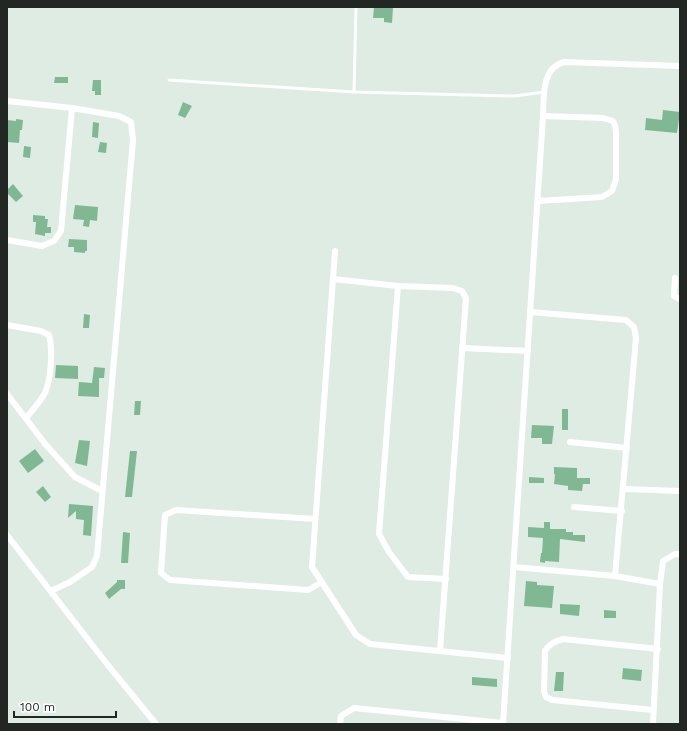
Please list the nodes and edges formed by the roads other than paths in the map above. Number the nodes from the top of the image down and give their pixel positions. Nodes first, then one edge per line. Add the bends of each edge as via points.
1 (356, 7) edge
2 (680, 66) edge
3 (169, 80) dead end
4 (354, 92) junction
5 (544, 92) junction
6 (7, 100) edge
7 (72, 108) junction
8 (543, 116) junction
9 (538, 201) junction
10 (7, 240) edge
11 (335, 251) dead end
12 (674, 278) dead end
13 (333, 279) junction
14 (398, 286) junction
15 (680, 299) edge
16 (530, 312) junction
17 (7, 325) edge
18 (462, 348) junction
19 (528, 351) junction
20 (7, 394) edge
21 (26, 418) junction
22 (570, 442) dead end
23 (627, 448) junction
24 (624, 489) junction
25 (102, 491) junction
26 (680, 491) edge
27 (574, 507) dead end
28 (622, 511) junction
29 (316, 519) junction
30 (7, 535) edge
31 (680, 554) edge
32 (514, 567) junction
33 (615, 576) junction
34 (446, 579) junction
35 (322, 582) junction
36 (660, 584) junction
37 (51, 591) junction
38 (658, 649) junction
39 (440, 651) junction
40 (508, 658) junction
41 (653, 710) junction
42 (156, 724) edge
43 (340, 724) edge
44 (503, 724) edge
45 (653, 724) edge

1 - 4 lane
2 - 5 street via 564,62 556,65 548,73
3 - 4 lane
4 - 5 lane via 515,96
5 - 8 street
6 - 7 street
7 - 10 street via 61,231 54,241 42,246
7 - 25 street via 119,116 131,122 133,140
8 - 9 street
8 - 9 street via 603,118 613,121 616,125 616,179 612,191 602,197
9 - 16 street
11 - 13 street
12 - 15 street via 674,296
13 - 14 street
13 - 29 street
14 - 18 street via 453,288 462,291 466,298
14 - 34 street via 379,534 408,577
16 - 19 street
16 - 23 street via 626,320 634,327 636,338
17 - 21 street via 41,331 49,335 51,343 49,380 44,394
18 - 19 street
18 - 34 street
19 - 32 street
20 - 21 street
21 - 25 street via 75,477
22 - 23 street
23 - 24 street
24 - 26 street
24 - 28 street
25 - 37 street via 95,562 92,567 70,582
27 - 28 street
28 - 33 street
29 - 35 street via 312,567
29 - 35 street via 176,510 165,515 162,573 170,580 308,590
30 - 37 street
31 - 36 street via 675,554 663,562
32 - 33 street
32 - 40 street
33 - 36 street
34 - 39 street
35 - 39 street via 356,635 370,644
36 - 38 street
37 - 42 street
38 - 41 street
38 - 41 street via 562,639 555,641 545,651 546,697 552,700
39 - 40 street
40 - 44 street
41 - 45 street
43 - 44 street via 340,716 354,708

